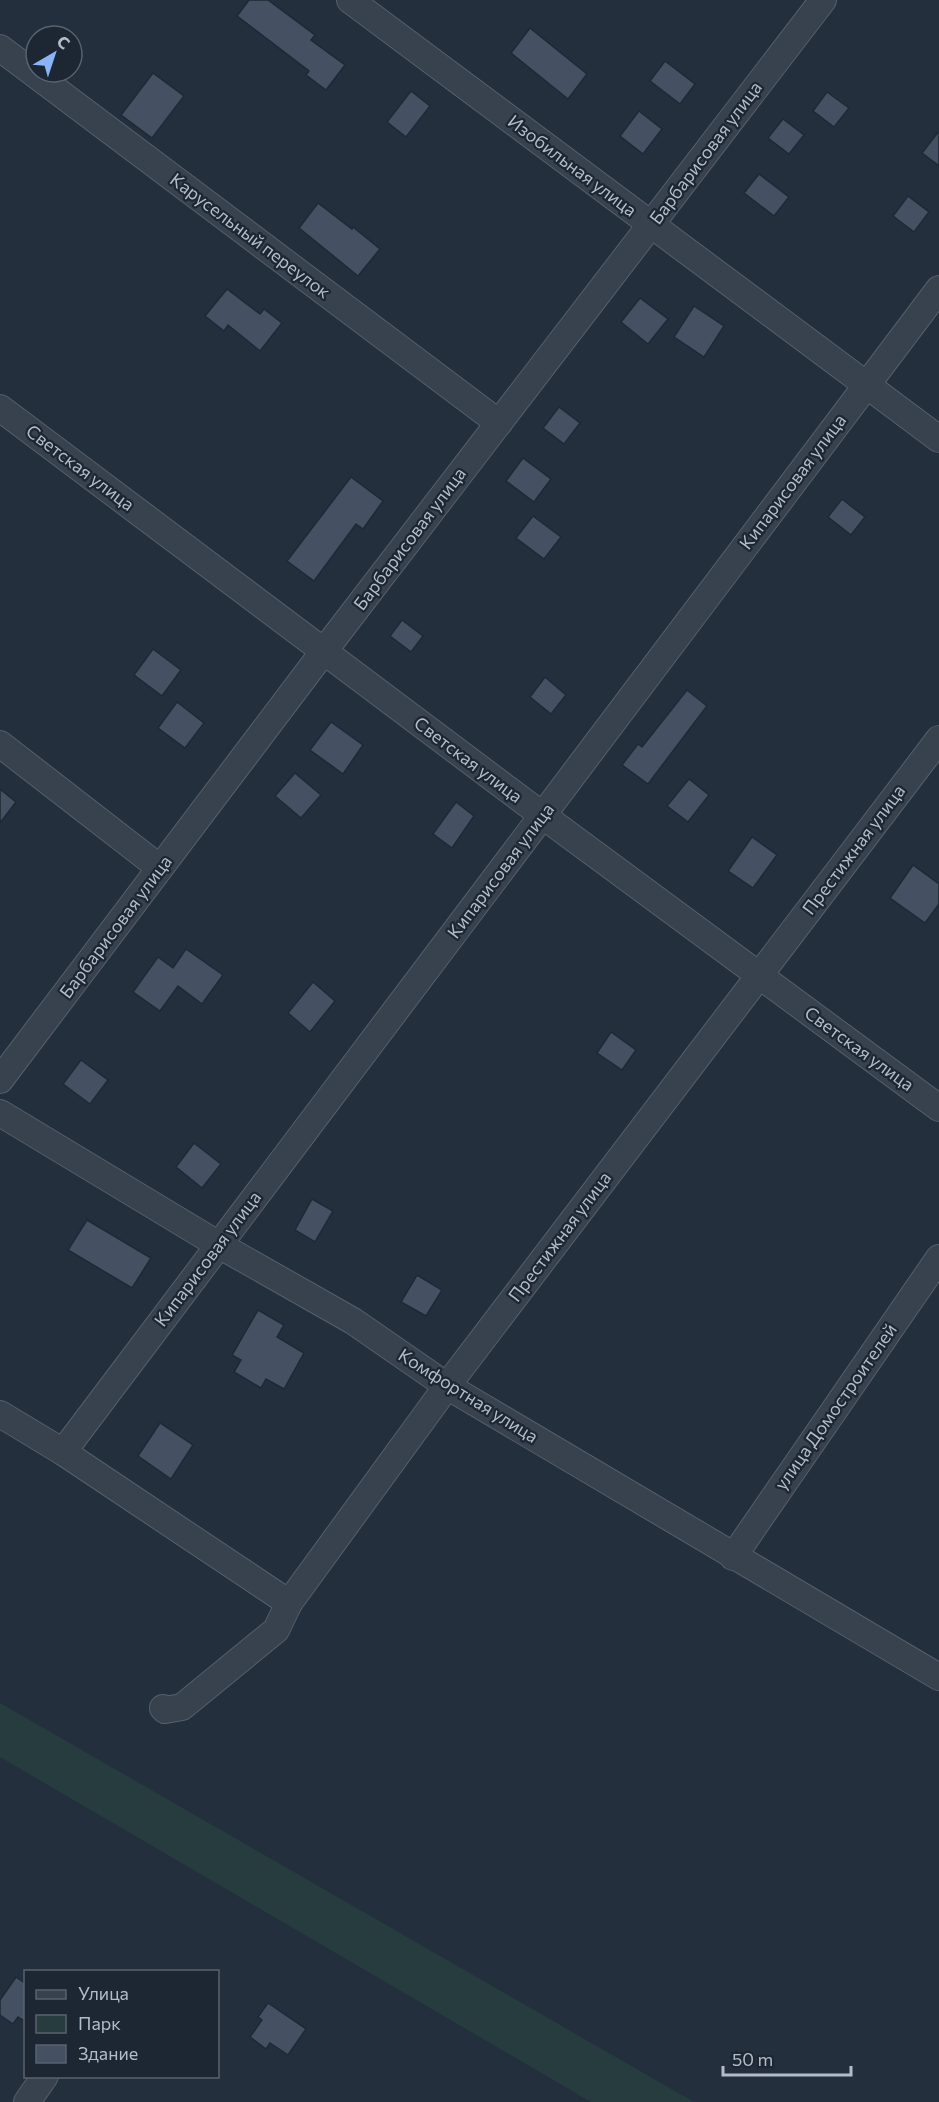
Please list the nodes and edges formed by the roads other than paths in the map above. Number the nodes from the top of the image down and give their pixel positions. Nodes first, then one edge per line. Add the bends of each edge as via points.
1 (350, 0) edge
2 (812, 4) edge
3 (0, 48) edge
4 (651, 225) junction
5 (939, 289) edge
6 (866, 386) junction
7 (0, 408) edge
8 (499, 423) junction
9 (939, 439) edge
10 (324, 651) junction
11 (939, 739) edge
12 (0, 744) edge
13 (542, 815) junction
14 (160, 868) junction
15 (759, 975) junction
16 (0, 1080) edge
17 (939, 1108) edge
18 (0, 1113) edge
19 (219, 1245) junction
20 (939, 1258) edge
21 (447, 1386) junction
22 (0, 1414) edge
23 (63, 1452) junction
24 (734, 1557) junction
25 (289, 1603) junction
26 (939, 1677) edge
27 (163, 1708) dead end
28 (44, 2078) edge
29 (27, 2102) edge

1 - 4 street, Изобильная улица
2 - 4 street, Барбарисовая улица
3 - 8 street, Карусельный переулок
4 - 6 street, Изобильная улица
4 - 8 street, Барбарисовая улица
5 - 6 street, Кипарисовая улица
6 - 9 street, Изобильная улица
6 - 13 street, Кипарисовая улица
7 - 10 street, Светская улица
8 - 10 street, Барбарисовая улица
10 - 13 street, Светская улица
10 - 14 street, Барбарисовая улица
11 - 15 street, Престижная улица
12 - 14 street
13 - 15 street, Светская улица
13 - 19 street, Кипарисовая улица
14 - 16 street, Барбарисовая улица
15 - 17 street, Светская улица
15 - 21 street, Престижная улица
18 - 19 street, Комфортная улица
19 - 21 street, Комфортная улица via 353,1322
19 - 23 street, Кипарисовая улица
20 - 24 street, улица Домостроителей
21 - 24 street, Комфортная улица
21 - 25 street, Престижная улица
22 - 23 street
23 - 25 street
24 - 26 street, Комфортная улица
25 - 27 street, Престижная улица via 276,1630 182,1707
28 - 29 street

